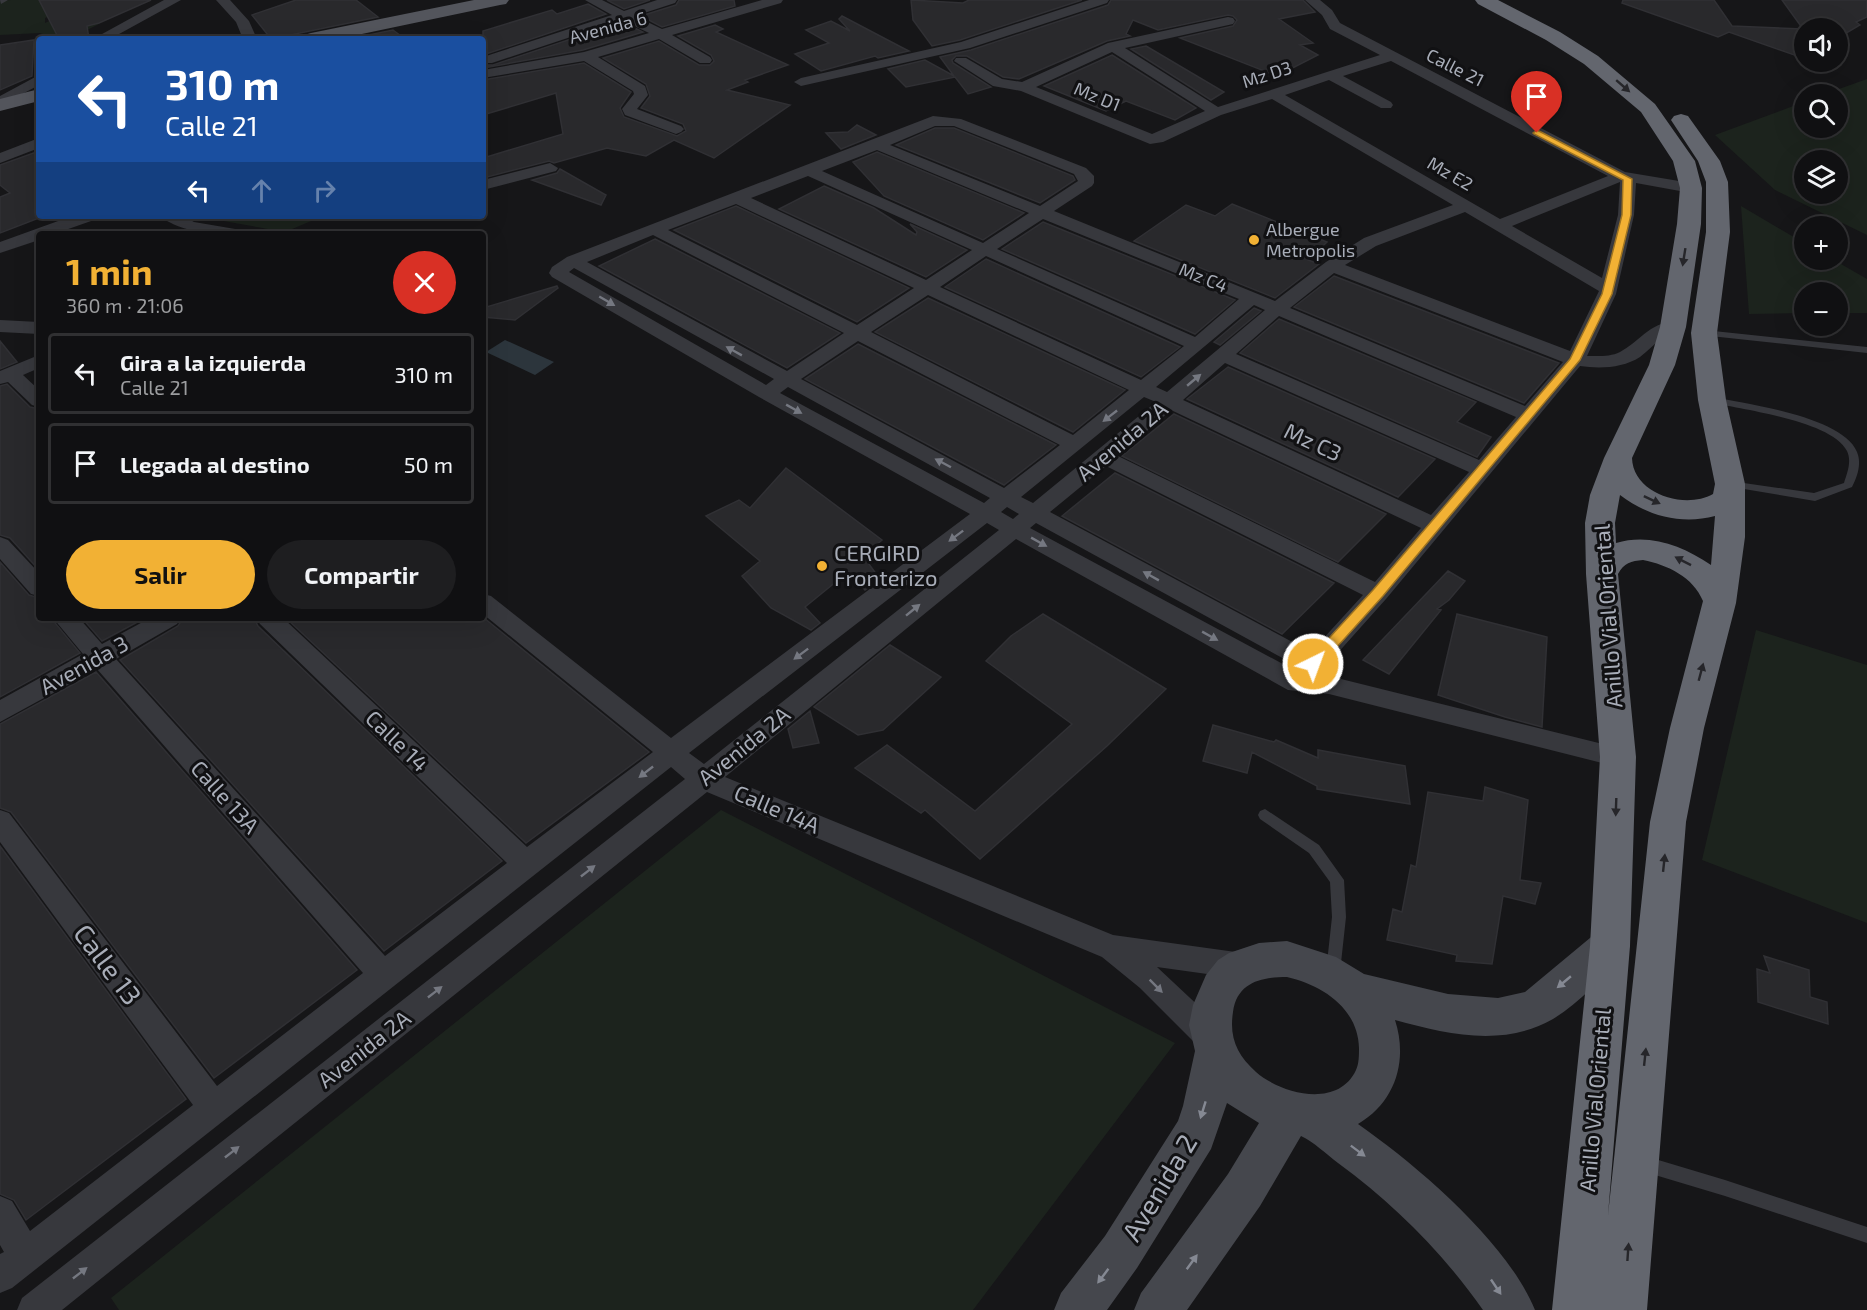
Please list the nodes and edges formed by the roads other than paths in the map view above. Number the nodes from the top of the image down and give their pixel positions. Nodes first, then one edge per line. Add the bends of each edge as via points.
1 (174, 0) edge
2 (223, 0) edge
3 (465, 0) edge
4 (500, 0) edge
5 (592, 0) edge
6 (670, 0) edge
7 (776, 0) edge
8 (1102, 0) edge
9 (1312, 0) edge
10 (1484, 0) edge
11 (1513, 0) edge
12 (624, 16) junction
13 (1228, 21) dead end
14 (661, 34) junction
15 (106, 36) edge
16 (249, 36) edge
17 (312, 36) edge
18 (313, 36) edge
19 (1113, 46) junction
20 (586, 56) junction
21 (1391, 56) junction
22 (490, 60) edge
23 (705, 60) dead end
24 (961, 61) dead end
25 (513, 68) junction
26 (486, 73) edge
27 (1330, 75) junction
28 (36, 81) edge
29 (801, 82) dead end
30 (1024, 87) junction
31 (1272, 93) junction
32 (36, 96) edge
33 (0, 104) edge
34 (36, 105) edge
35 (1386, 105) dead end
36 (1216, 112) junction
37 (0, 113) edge
38 (676, 129) dead end
39 (1158, 140) joint
40 (36, 144) edge
41 (877, 145) junction
42 (19, 151) junction
43 (0, 158) edge
44 (36, 162) edge
45 (550, 168) dead end
46 (809, 171) junction
47 (1624, 177) junction
48 (486, 184) edge
49 (1691, 188) junction
50 (736, 198) junction
51 (1466, 206) junction
52 (1040, 213) junction
53 (79, 219) edge
54 (176, 219) edge
55 (1498, 225) junction
56 (654, 229) junction
57 (44, 231) edge
58 (218, 231) edge
59 (36, 234) edge
60 (1, 246) edge
61 (986, 248) junction
62 (573, 261) junction
63 (1332, 266) junction
64 (928, 287) junction
65 (1608, 289) junction
66 (1252, 298) junction
67 (1277, 309) junction
68 (0, 326) edge
69 (36, 328) edge
70 (1688, 330) junction
71 (858, 333) junction
72 (1198, 345) junction
73 (1867, 351) edge
74 (1223, 356) junction
75 (1575, 360) junction
76 (36, 362) edge
77 (5, 376) edge
78 (786, 380) junction
79 (1144, 388) junction
80 (766, 393) junction
81 (36, 399) edge
82 (1170, 400) junction
83 (1712, 400) junction
84 (1528, 414) junction
85 (1075, 444) junction
86 (1104, 457) junction
87 (1618, 458) junction
88 (1482, 470) junction
89 (1730, 484) junction
90 (1008, 497) junction
91 (1035, 512) junction
92 (986, 513) junction
93 (1435, 526) junction
94 (1014, 528) junction
95 (0, 544) edge
96 (1602, 574) junction
97 (36, 585) edge
98 (1378, 593) junction
99 (1719, 603) junction
100 (486, 604) edge
101 (855, 613) junction
102 (68, 621) edge
103 (164, 621) edge
104 (271, 621) edge
105 (885, 633) junction
106 (100, 657) junction
107 (1313, 664) junction
108 (1297, 683) junction
109 (1329, 685) junction
110 (0, 712) edge
111 (671, 753) junction
112 (1618, 757) junction
113 (704, 779) junction
114 (1265, 815) dead end
115 (0, 821) edge
116 (527, 865) junction
117 (1610, 946) junction
118 (1112, 948) junction
119 (1243, 966) junction
120 (384, 976) junction
121 (1344, 982) junction
122 (1213, 1045) junction
123 (215, 1109) junction
124 (1300, 1115) junction
125 (1635, 1161) junction
126 (0, 1213) edge
127 (1867, 1235) edge
128 (13, 1266) edge
129 (34, 1310) edge
130 (1078, 1310) edge
131 (1158, 1310) edge
132 (1511, 1310) edge
133 (1576, 1310) edge
134 (1623, 1310) edge

1 - 15 street
2 - 16 street via 242,21
3 - 17 main road
4 - 18 main road
5 - 12 street
6 - 12 street
7 - 14 street, Avenida 6
8 - 29 street via 965,45
9 - 21 street, Calle 21 via 1335,26
10 -> 49 highway, Anillo Vial Oriental via 1591,60 1648,108 1684,160
11 - 70 highway, Anillo Vial Oriental via 1585,39 1643,81 1668,104 1709,161 1717,182 1718,231
12 - 14 street
12 - 22 street
13 - 19 street
14 - 20 street, Avenida 6
14 - 23 street
19 - 30 street
19 - 36 street
20 - 25 street, Avenida 6
20 - 38 street via 640,89 641,95 630,112
21 - 27 street, Mz D3
21 - 47 street, Calle 21
22 - 25 street
24 - 30 street, Mz D1 via 998,83
25 - 26 street, Avenida 6
27 - 31 street, Mz D3
27 - 35 street
28 - 33 street
30 - 39 street, Mz D1
31 - 36 street, Mz D3
31 - 51 street, Mz E2
32 - 33 main road
34 - 37 main road
36 - 39 street, Mz D3
40 - 42 street
41 - 46 street
41 - 52 street, Mz C4
41 - 52 street via 933,121 956,122 1086,176 1086,183
42 - 43 street
42 - 44 street
45 - 48 street
46 - 50 street
46 - 61 street
47 - 49 street, Calle 21
47 - 55 street
47 - 65 street via 1626,215
49 -> 70 highway, Anillo Vial Oriental
50 - 56 street
50 - 64 street, Mz C3
51 - 55 street, Mz E2
51 - 63 street, Avenida 2A via 1370,242
52 - 61 street
52 - 66 street, Mz C4
53 - 57 street
54 - 58 street via 189,226
55 - 65 street, Mz E2
56 - 62 street
56 - 71 street
59 - 60 street
61 - 64 street
61 - 72 street
78 -> 62 street
62 -> 80 street via 558,273
63 - 67 street, Avenida 2A
63 - 75 street
64 - 71 street
64 - 79 street, Mz C3
65 - 75 street
66 - 67 street, Mz C4
66 - 72 street, Avenida 2A
67 - 74 street, Avenida 2A
67 - 84 street, Mz C4
68 - 69 street
70 - 73 lane
70 - 75 street via 1663,328 1633,354 1607,362
70 - 83 highway, Anillo Vial Oriental
70 - 87 highway, Anillo Vial Oriental via 1662,365
71 - 78 street
71 - 85 street
72 - 79 street, Avenida 2A
82 -> 74 street, Avenida 2A
74 - 88 street
75 - 84 street
76 - 77 street
77 - 81 street
78 - 80 street
90 -> 78 street
79 - 82 street, Mz C3
79 -> 85 street, Avenida 2A
80 -> 92 street
82 - 86 street, Avenida 2A
82 - 93 street, Mz C3
83 - 89 highway, Anillo Vial Oriental
83 - 89 lane via 1825,427 1851,447 1856,465 1848,484 1815,497
84 - 88 street
85 - 90 street, Avenida 2A
86 - 91 street, Avenida 2A
86 - 98 street
87 -> 89 highway via 1619,474 1625,483 1645,498 1671,508 1711,509 1727,499
87 - 96 highway, Anillo Vial Oriental via 1602,510
88 - 93 street
89 - 99 highway, Anillo Vial Oriental via 1730,537
90 - 91 street
90 - 92 street, Avenida 2A
91 - 94 street, Avenida 2A
107 -> 91 street
92 - 94 street
92 -> 101 street, Avenida 2A
93 - 98 street
105 -> 94 street, Avenida 2A
94 -> 108 street
95 - 97 street
99 -> 96 highway via 1713,586 1698,570 1661,553 1625,552 1608,560
96 - 112 highway, Anillo Vial Oriental
98 - 107 street
125 -> 99 highway, Anillo Vial Oriental via 1668,822
100 - 111 street, Calle 14A
101 - 105 street
101 -> 111 street, Avenida 2A
102 - 106 street, Calle 13A
103 - 106 street, Avenida 3
104 - 116 street, Calle 14
105 - 113 street, Avenida 2A
106 - 110 street, Avenida 3
106 - 120 street, Calle 13A
107 - 108 street
107 - 109 street
108 - 109 street
109 - 112 street
111 - 113 street, Calle 14A
111 -> 116 street, Avenida 2A
112 -> 117 highway, Anillo Vial Oriental
113 - 118 street, Calle 14A
129 -> 113 street, Avenida 2A
114 - 121 lane via 1314,849 1337,880
115 - 123 street, Calle 13
116 - 120 street, Avenida 2A
117 -> 121 street via 1537,1006 1501,1018 1453,1015
117 - 133 highway, Anillo Vial Oriental
118 - 119 street, Calle 14A
118 -> 122 street, Calle 14A via 1150,979
119 - 121 street via 1287,959 1311,964
119 - 122 street via 1215,995 1210,1015
120 - 123 street, Avenida 2A
121 - 124 street via 1369,1009 1378,1033 1381,1058 1374,1081 1359,1100 1337,1112
122 - 124 street via 1227,1073 1245,1091 1266,1105
122 -> 130 street, Avenida 2 via 1205,1106 1195,1134 1121,1252
123 - 128 street, Avenida 2A
131 -> 124 street
124 -> 132 street via 1388,1173 1438,1219 1485,1270
125 - 127 lane
134 -> 125 highway, Anillo Vial Oriental
126 - 128 street

